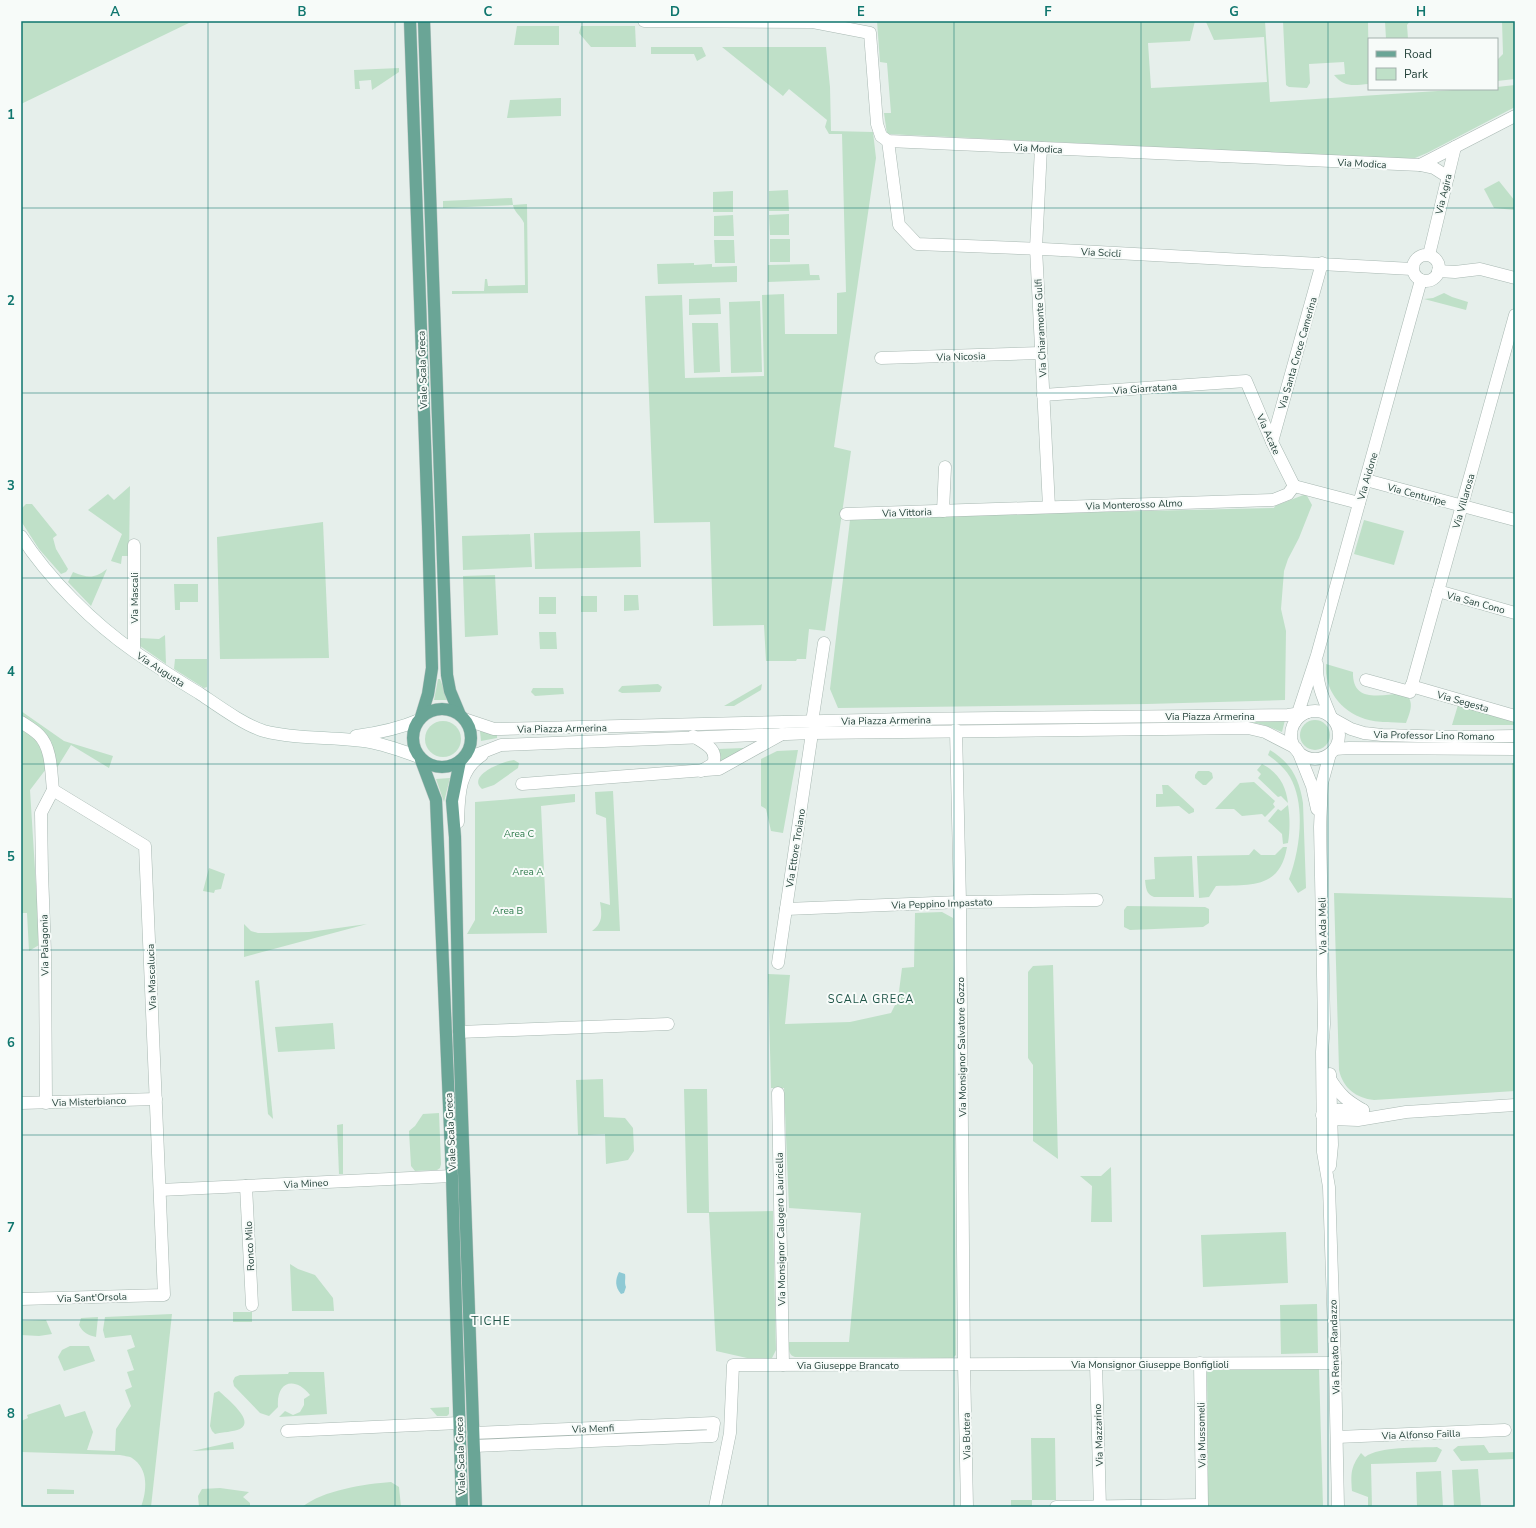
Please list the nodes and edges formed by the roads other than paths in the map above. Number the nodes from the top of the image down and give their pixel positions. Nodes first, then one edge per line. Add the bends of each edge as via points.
1 (410, 21) edge
2 (424, 21) edge
3 (644, 21) edge
4 (813, 22) edge
5 (1515, 116) edge
6 (888, 141) junction
7 (1041, 148) junction
8 (1455, 148) junction
9 (1420, 165) junction
10 (1448, 177) junction
11 (1036, 248) junction
12 (1429, 255) junction
13 (1322, 263) junction
14 (1412, 269) junction
15 (1438, 271) junction
16 (1515, 278) edge
17 (1421, 280) junction
18 (1515, 315) edge
19 (1041, 353) junction
20 (881, 358) dead end
21 (1246, 381) joint
22 (1044, 395) junction
23 (1272, 442) junction
24 (945, 467) dead end
25 (1366, 480) junction
26 (1294, 486) junction
27 (1359, 503) junction
28 (1462, 506) junction
29 (1049, 507) junction
30 (968, 510) joint
31 (943, 511) junction
32 (846, 514) dead end
33 (1515, 520) edge
34 (21, 536) edge
35 (134, 545) dead end
36 (1438, 591) junction
37 (1515, 613) edge
38 (824, 643) dead end
39 (134, 651) junction
40 (1317, 655) junction
41 (1366, 680) dead end
42 (1411, 686) junction
43 (1300, 716) junction
44 (1515, 716) edge
45 (462, 717) junction
46 (420, 718) junction
47 (1332, 718) junction
48 (21, 722) edge
49 (812, 727) junction
50 (956, 730) junction
51 (782, 734) junction
52 (693, 736) junction
53 (1515, 736) edge
54 (339, 739) junction
55 (491, 749) junction
56 (1515, 749) edge
57 (1297, 750) junction
58 (1332, 751) junction
59 (420, 758) junction
60 (462, 760) junction
61 (699, 771) junction
62 (522, 784) dead end
63 (53, 790) junction
64 (1320, 827) junction
65 (455, 837) junction
66 (1097, 900) dead end
67 (960, 902) junction
68 (786, 909) junction
69 (778, 963) dead end
70 (668, 1024) dead end
71 (1324, 1024) junction
72 (458, 1032) junction
73 (1330, 1079) junction
74 (778, 1093) dead end
75 (156, 1099) junction
76 (46, 1103) junction
77 (21, 1104) edge
78 (1515, 1105) edge
79 (1328, 1115) junction
80 (1361, 1115) junction
81 (1332, 1145) junction
82 (452, 1176) junction
83 (246, 1186) junction
84 (1329, 1187) junction
85 (160, 1190) junction
86 (164, 1295) joint
87 (21, 1299) edge
88 (252, 1305) dead end
89 (1335, 1362) junction
90 (1200, 1363) junction
91 (964, 1364) junction
92 (1096, 1364) junction
93 (783, 1365) junction
94 (459, 1423) junction
95 (611, 1428) junction
96 (1505, 1430) dead end
97 (287, 1431) dead end
98 (473, 1433) junction
99 (1337, 1437) junction
100 (612, 1441) junction
101 (474, 1446) junction
102 (1202, 1506) edge
103 (462, 1507) edge
104 (476, 1507) edge
105 (715, 1507) edge
106 (964, 1507) edge
107 (967, 1507) edge
108 (1056, 1507) edge
109 (1100, 1507) edge
110 (1338, 1507) edge

1 - 46 main road, Viale Scala Greca via 432,668 428,694
2 - 45 main road, Viale Scala Greca via 447,675 450,691
3 - 4 street
4 - 6 street via 870,33 876,124 881,136
5 - 8 street, Via Modica
6 - 7 street, Via Modica
6 - 11 street, Via Scicli via 899,225 916,244
7 - 9 street, Via Modica
7 - 11 street, Via Chiaramonte Gulfi
8 - 9 street, Via Modica
8 - 10 street, Via Agira
9 - 10 street via 1434,168
10 - 12 street, Via Agira
11 - 13 street, Via Scicli
11 - 19 street, Via Chiaramonte Gulfi
12 - 14 street via 1417,258
12 - 15 street via 1438,263
13 - 14 street, Via Scicli
13 - 23 street, Via Santa Croce Camerina
14 - 17 street via 1415,276
15 - 16 street via 1480,269
15 - 17 street via 1434,278
17 - 25 street, Via Aidone
18 - 28 street, Via Villarosa
19 - 20 street, Via Nicosia
19 - 22 street, Via Chiaramonte Gulfi
21 - 22 street, Via Giarratana
21 - 23 street, Via Acate
22 - 29 street, Via Chiaramonte Gulfi
23 - 26 street, Via Acate
24 - 31 street
25 - 27 street, Via Aidone
25 - 28 street, Via Centuripe
26 - 27 street
26 - 29 street, Via Monterosso Almo via 1288,494 1273,500
27 - 40 street, Via Aidone
28 - 33 street, Via Centuripe
28 - 36 street, Via Villarosa
29 - 30 street, Via Monterosso Almo
30 - 31 street, Via Vittoria
31 - 32 street, Via Vittoria
34 - 39 street, Via Augusta via 42,566 89,615
35 - 39 street, Via Mascali
36 - 37 street, Via San Cono
36 - 42 street, Via Villarosa
38 - 49 street, Via Ettore Troiano
39 - 54 street, Via Augusta via 253,726 276,733
40 - 43 street
40 - 47 street via 1317,675
41 - 42 street via 1410,692
42 - 44 street, Via Segesta
43 - 47 street via 1320,712
43 - 49 street, Via Piazza Armerina via 907,719
43 - 57 street via 1293,727 1292,738
45 - 46 main road via 447,709 440,709
45 - 49 street, Via Piazza Armerina via 494,729
45 - 60 main road via 470,730 471,742
46 - 54 street via 403,727
46 - 59 main road via 415,725 412,738 415,751
47 - 53 street, Via Professor Lino Romano via 1351,729 1382,735
47 - 58 street via 1339,734 1338,742
48 - 63 street via 40,735 45,743
49 - 50 street, Via Piazza Armerina
49 - 51 street, Via Piazza Armerina
49 - 68 street, Via Ettore Troiano
50 - 57 street, Via Piazza Armerina via 1248,728 1265,732
50 - 67 street, Via Monsignor Salvatore Gozzo
51 - 52 street, Via Piazza Armerina
51 - 61 street via 720,769
52 - 55 street, Via Piazza Armerina via 501,745
52 - 61 street via 714,751 713,764
54 - 59 street via 390,746
55 - 60 street, Via Piazza Armerina
55 - 65 street via 475,760 467,770 460,791
56 - 58 street, Via Professor Lino Romano via 1349,748
57 - 58 street via 1314,758 1320,758
57 - 64 street via 1312,786
58 - 64 street via 1322,783
59 - 60 main road via 427,764 441,768
59 - 82 main road, Viale Scala Greca via 436,800
60 - 65 main road, Viale Scala Greca via 456,776 452,802
61 - 62 street
63 - 75 street, Via Mascalucia via 145,846
63 - 76 street, Via Palagonia via 41,813
64 - 71 street, Via Ada Meli
65 - 72 main road, Viale Scala Greca
66 - 67 street, Via Peppino Impastato
67 - 68 street, Via Peppino Impastato
67 - 91 street, Via Monsignor Salvatore Gozzo
68 - 69 street, Via Ettore Troiano
70 - 72 street
71 - 73 street
71 - 79 street via 1322,1052
72 - 98 main road, Viale Scala Greca
73 - 79 street
73 - 80 street via 1337,1091
74 - 93 street, Via Monsignor Calogero Lauricella
75 - 76 street, Via Misterbianco
75 - 85 street, Via Mascalucia
76 - 77 street, Via Misterbianco
78 - 80 street
79 - 80 street
79 - 81 street
79 - 84 street via 1324,1152
80 - 81 street via 1341,1129
81 - 84 street
82 - 83 street, Via Mineo
82 - 94 main road, Viale Scala Greca
83 - 85 street, Via Mineo
83 - 88 street, Ronco Milo
84 - 89 street, Via Renato Randazzo
85 - 86 street, Via Mascalucia
86 - 87 street, Via Sant'Orsola
89 - 90 street, Via Monsignor Giuseppe Bonfiglioli
89 - 99 street, Via Renato Randazzo
90 - 92 street, Via Monsignor Giuseppe Bonfiglioli
90 - 102 street, Via Mussomeli
91 - 92 street, Via Monsignor Giuseppe Bonfiglioli
91 - 93 street, Via Giuseppe Brancato
91 - 107 street, Via Butera
92 - 109 street, Via Mazzarino
93 - 105 street, Via Giuseppe Brancato via 733,1365 730,1433
94 - 97 street
94 - 103 main road, Viale Scala Greca
95 - 98 street, Via Menfi
95 - 100 street
95 - 100 street, Via Menfi via 714,1423 712,1436
96 - 99 street, Via Alfonso Failla
98 - 101 main road, Viale Scala Greca
99 - 110 street, Via Renato Randazzo
100 - 101 street, Via Menfi
101 - 104 main road, Viale Scala Greca
102 - 109 street
106 - 107 street
108 - 109 street

